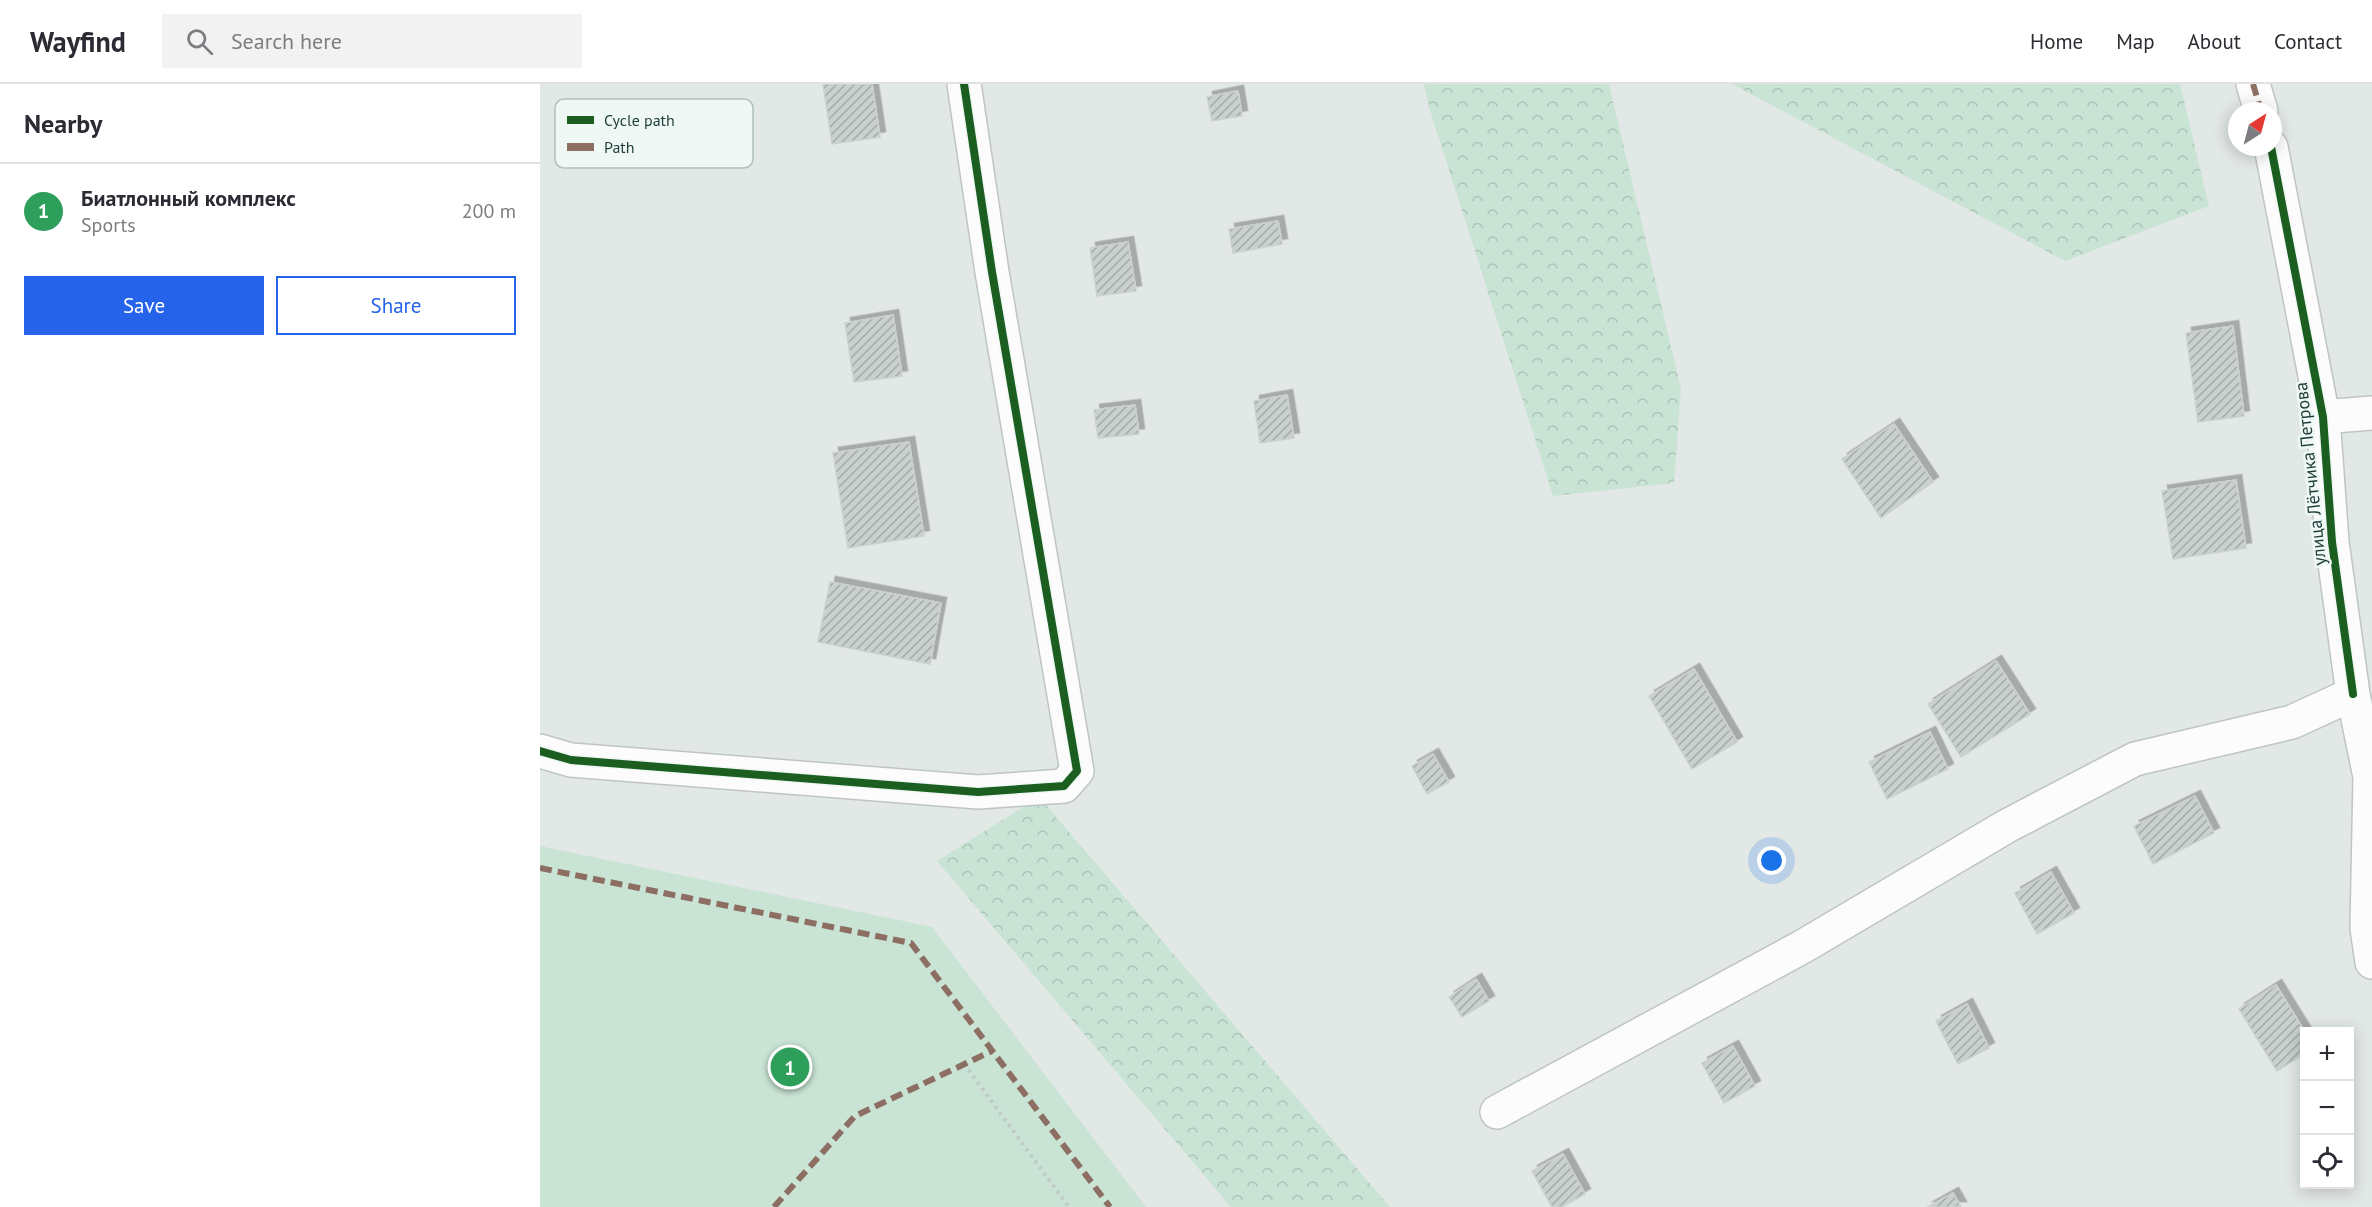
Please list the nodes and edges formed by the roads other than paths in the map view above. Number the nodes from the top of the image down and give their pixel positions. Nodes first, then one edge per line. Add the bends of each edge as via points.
1 (964, 84) edge
2 (2253, 84) edge
3 (2258, 102) edge
4 (2273, 156) edge
5 (2372, 413) edge
6 (2323, 417) junction
7 (2353, 694) junction
8 (540, 751) edge
9 (2372, 962) edge
10 (1497, 1112) dead end

1 - 8 street via 1077,771 1064,786 978,792 571,760
2 - 3 street
4 - 6 street, улица Лётчика Петрова
5 - 6 street
6 - 7 street, улица Лётчика Петрова via 2332,542
7 - 9 street, улица Лётчика Петрова via 2370,777 2367,928
7 - 10 street via 2292,722 2135,759 2007,826 1802,947

